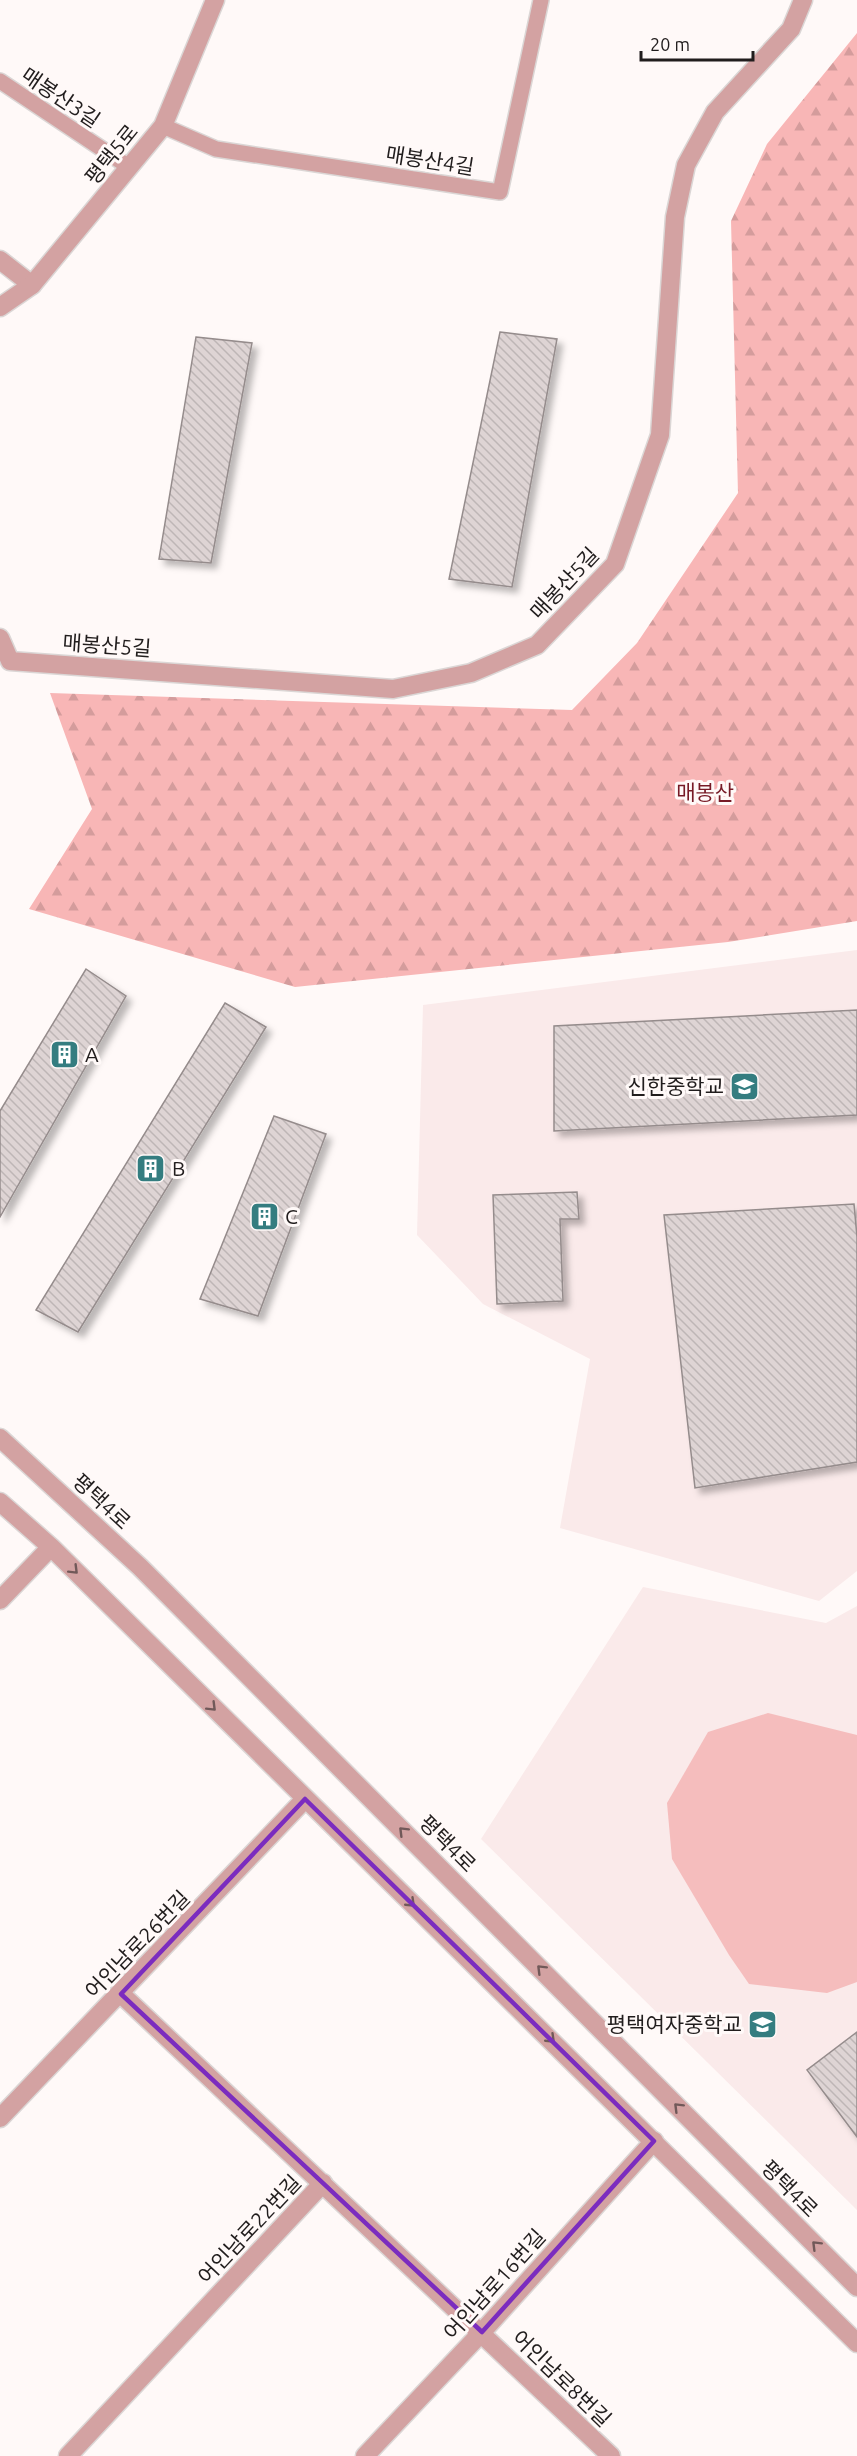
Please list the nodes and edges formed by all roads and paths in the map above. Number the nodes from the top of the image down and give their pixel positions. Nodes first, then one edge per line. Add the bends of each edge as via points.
1 (215, 0) edge
2 (541, 0) edge
3 (803, 0) edge
4 (0, 81) edge
5 (163, 126) junction
6 (129, 168) junction
7 (0, 260) edge
8 (32, 285) junction
9 (0, 307) edge
10 (0, 638) edge
11 (0, 1438) edge
12 (0, 1502) edge
13 (51, 1547) junction
14 (0, 1599) edge
15 (305, 1799) junction
16 (121, 1994) junction
17 (0, 2118) edge
18 (654, 2141) junction
19 (323, 2183) junction
20 (857, 2287) edge
21 (482, 2332) junction
22 (857, 2343) edge
23 (68, 2456) edge
24 (365, 2456) edge
25 (611, 2456) edge

1 - 5 street, 평택5로
2 - 5 lane, 매봉산4길 via 500,192 216,149
3 - 10 street, 매봉산5길 via 791,29 715,112 686,165 675,217 660,435 615,564 537,645 471,673 393,689 10,661
4 - 6 lane, 매봉산3길
5 - 6 street, 평택5로
6 - 8 street, 평택5로
7 - 8 street
8 - 9 street, 평택5로
20 -> 11 street, 평택4로 via 141,1567
12 - 13 street
13 - 14 street
13 -> 15 street
15 - 16 street, 어인남로26번길
15 -> 18 street
16 - 17 street, 어인남로26번길
16 - 19 street, 어인남로22번길
18 - 21 street, 어인남로16번길
18 - 22 street
19 - 21 street, 어인남로8번길
19 - 23 street, 어인남로22번길
21 - 24 street, 어인남로16번길
21 - 25 street, 어인남로8번길

